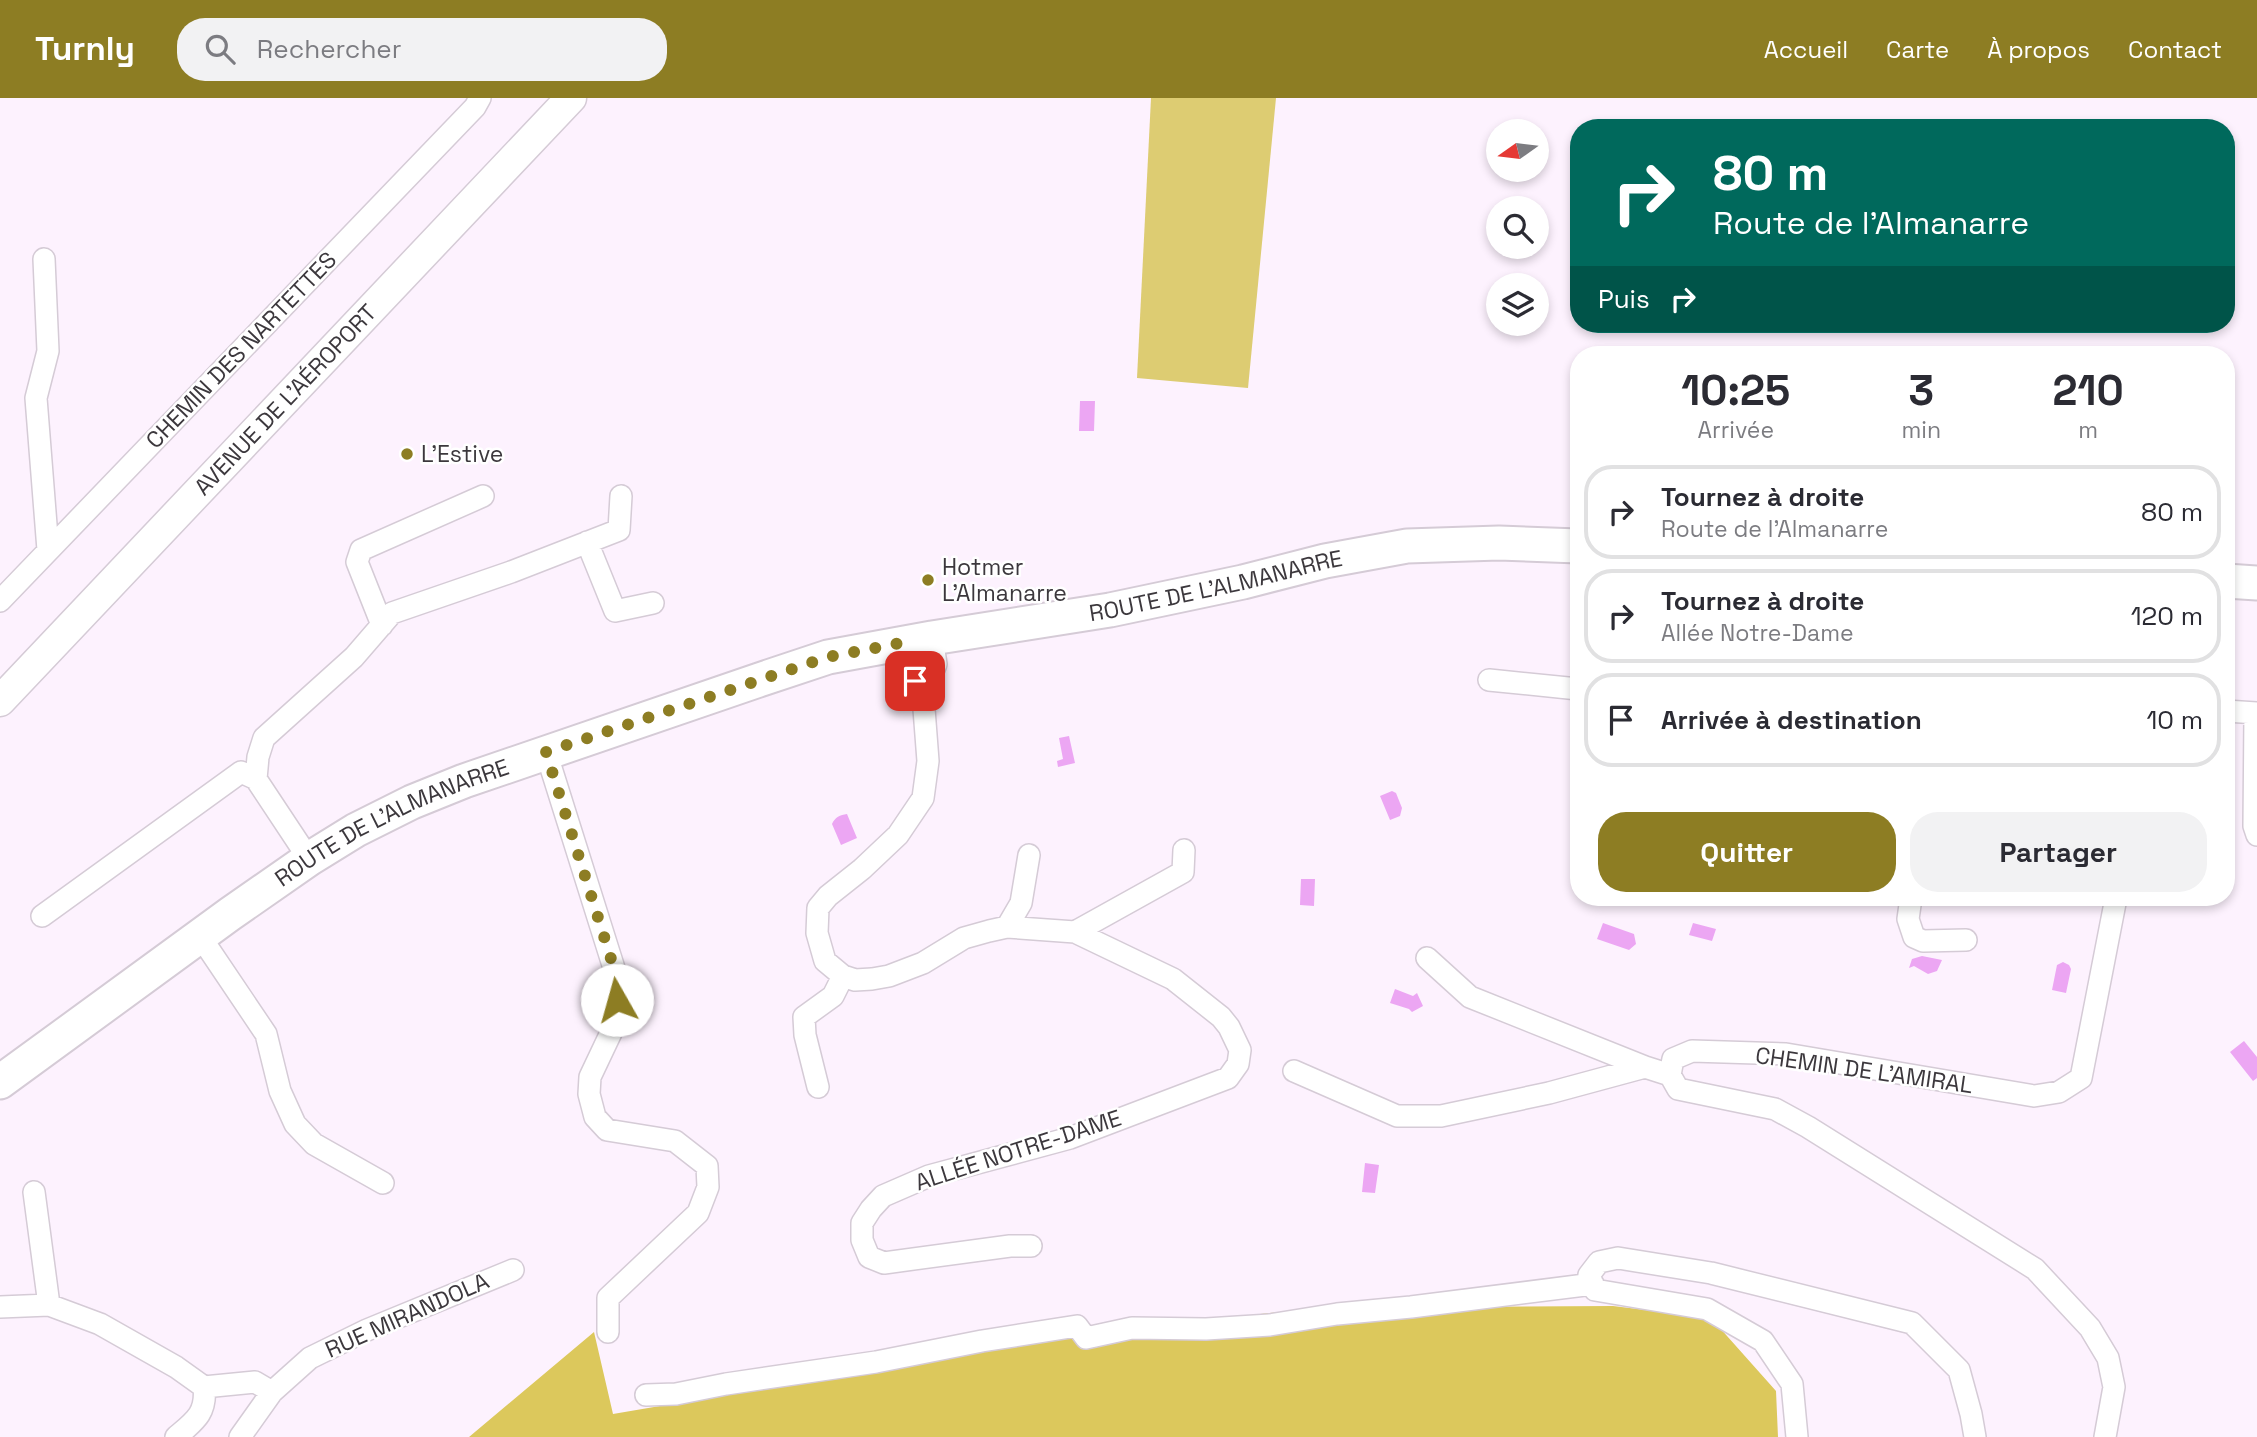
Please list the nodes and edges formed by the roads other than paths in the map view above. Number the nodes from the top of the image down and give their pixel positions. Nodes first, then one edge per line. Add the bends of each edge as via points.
1 (480, 98) edge
2 (571, 98) edge
3 (44, 259) dead end
4 (621, 495) dead end
5 (483, 496) dead end
6 (587, 542) junction
7 (1570, 546) edge
8 (48, 550) junction
9 (2235, 582) edge
10 (2257, 583) edge
11 (0, 601) edge
12 (653, 603) dead end
13 (382, 625) junction
14 (917, 641) junction
15 (1489, 680) dead end
16 (1570, 688) edge
17 (923, 696) junction
18 (0, 701) edge
19 (2235, 711) edge
20 (2256, 713) edge
21 (546, 752) junction
22 (256, 779) junction
23 (2257, 835) edge
24 (1184, 850) dead end
25 (1029, 855) dead end
26 (309, 859) junction
27 (1910, 906) edge
28 (2114, 906) edge
29 (42, 916) dead end
30 (1007, 927) junction
31 (1075, 932) junction
32 (200, 936) junction
33 (1966, 940) dead end
34 (1427, 958) dead end
35 (842, 976) junction
36 (1644, 1067) junction
37 (1294, 1071) dead end
38 (1670, 1075) junction
39 (0, 1082) edge
40 (818, 1087) dead end
41 (383, 1183) dead end
42 (34, 1192) dead end
43 (1031, 1247) dead end
44 (513, 1270) dead end
45 (1593, 1284) junction
46 (49, 1305) junction
47 (0, 1307) edge
48 (608, 1332) dead end
49 (204, 1387) junction
50 (272, 1392) junction
51 (646, 1395) dead end
52 (176, 1437) edge
53 (240, 1437) edge
54 (1797, 1437) edge
55 (1975, 1437) edge
56 (2105, 1437) edge

1 - 8 street, CHEMIN DES NARTETTES
2 - 18 main road, AVENUE DE L'AÉROPORT
3 - 8 street via 48,351 36,398
4 - 6 street via 619,530
5 - 13 street via 361,550 357,562
6 - 12 street via 615,611
6 - 13 street via 392,613
7 - 14 main road, ROUTE DE L'ALMANARRE via 1407,546 1110,610
8 - 11 street, CHEMIN DES NARTETTES
9 - 10 main road
13 - 22 street via 354,657 264,738
14 - 17 street via 907,667
14 - 17 street via 936,664
14 - 21 main road, ROUTE DE L'ALMANARRE via 828,657
15 - 16 street
17 - 35 street via 928,761 923,798 898,835 818,908 820,947 825,961
19 - 20 street
20 - 23 street
21 - 26 main road, ROUTE DE L'ALMANARRE via 412,802
21 - 48 street via 618,981 617,1020 590,1077 595,1117 607,1130 675,1141 707,1166 708,1187 698,1213 608,1298
22 - 26 street
22 - 29 street via 241,772
24 - 31 street via 1183,872
25 - 30 street via 1021,903
26 - 32 main road, ROUTE DE L'ALMANARRE
27 - 33 street via 1908,919 1914,937
28 - 38 street, CHEMIN DE L'AMIRAL via 2081,1078 2059,1092 2034,1096 1786,1054 1692,1051 1673,1059
30 - 31 street, ALLÉE NOTRE-DAME
30 - 35 street, ALLÉE NOTRE-DAME via 964,938 923,963 889,976 855,980
31 - 43 street, ALLÉE NOTRE-DAME via 1173,979 1229,1027 1240,1050 1238,1064 1228,1078 1070,1138 929,1176 883,1196 862,1223 869,1257 884,1263
32 - 39 main road, ROUTE DE L'ALMANARRE
32 - 41 street via 266,1034 279,1091 295,1124 314,1144
34 - 36 street via 1470,997
35 - 40 street via 833,996 804,1017
36 - 37 street via 1441,1116 1397,1116
36 - 38 street
38 - 56 street via 1678,1089 1775,1109 1808,1126 2035,1269 2090,1328 2108,1358 2114,1387
42 - 46 street
44 - 50 street, RUE MIRANDOLA via 321,1352
45 - 51 street via 1269,1325 1132,1328 1086,1338 1077,1326 876,1362
45 - 54 street via 1595,1290 1707,1309 1763,1341 1792,1384
45 - 55 street via 1589,1275 1599,1262 1618,1258 1711,1273 1912,1323 1959,1370
46 - 47 street
46 - 49 street via 100,1324
49 - 50 street via 255,1382
49 - 52 street via 206,1402 197,1420
50 - 53 street, RUE MIRANDOLA

